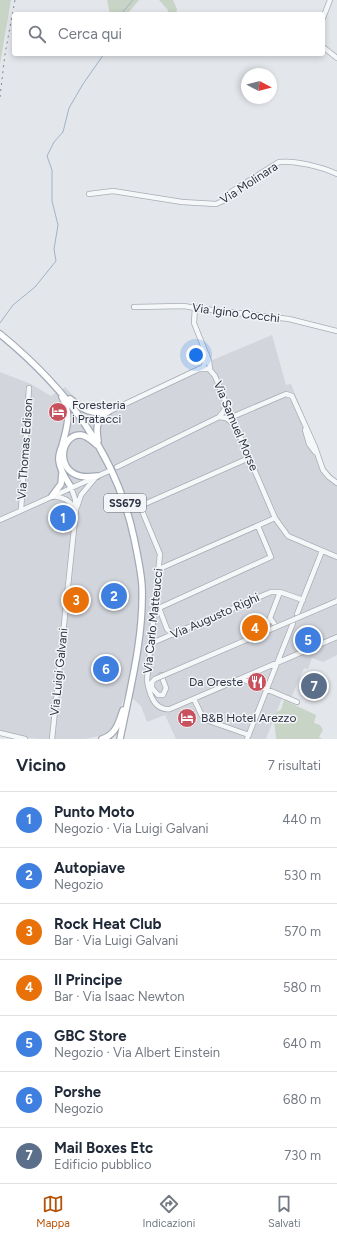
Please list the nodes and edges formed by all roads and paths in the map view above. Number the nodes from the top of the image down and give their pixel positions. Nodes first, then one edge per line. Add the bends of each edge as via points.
1 (330, 0) edge
2 (325, 13) edge
3 (325, 49) edge
4 (337, 58) edge
5 (337, 174) edge
6 (89, 194) dead end
7 (134, 307) dead end
8 (196, 308) junction
9 (337, 331) edge
10 (0, 334) edge
11 (207, 355) junction
12 (209, 361) junction
13 (200, 369) junction
14 (208, 369) junction
15 (216, 376) junction
16 (29, 388) dead end
17 (58, 390) junction
18 (64, 394) junction
19 (226, 404) junction
20 (108, 412) junction
21 (223, 412) junction
22 (230, 414) junction
23 (219, 417) junction
24 (226, 418) junction
25 (236, 426) junction
26 (100, 447) junction
27 (63, 452) junction
28 (249, 458) junction
29 (117, 467) dead end
30 (109, 471) dead end
31 (62, 472) junction
32 (97, 476) junction
33 (337, 483) edge
34 (70, 486) junction
35 (52, 496) junction
36 (21, 510) junction
37 (76, 510) junction
38 (275, 518) junction
39 (0, 520) edge
40 (258, 526) junction
41 (322, 551) junction
42 (160, 554) junction
43 (337, 557) edge
44 (165, 565) junction
45 (159, 569) junction
46 (280, 592) junction
47 (303, 600) junction
48 (337, 601) edge
49 (157, 608) junction
50 (297, 614) dead end
51 (270, 618) junction
52 (293, 623) dead end
53 (276, 626) junction
54 (265, 631) junction
55 (173, 635) junction
56 (337, 637) edge
57 (152, 643) junction
58 (278, 663) junction
59 (162, 677) dead end
60 (242, 679) junction
61 (267, 689) junction
62 (129, 693) junction
63 (194, 699) junction
64 (297, 702) dead end
65 (0, 733) edge
66 (248, 737) edge
67 (25, 739) edge
68 (52, 739) edge
69 (102, 739) edge
70 (120, 739) edge

1 - 2 street
3 - 4 street
5 - 6 street, Via Molinara via 326,169 287,161 279,162 216,204 182,202 112,191
7 - 8 street, Via Igino Cocchi
8 - 9 street, Via Igino Cocchi via 289,319
8 - 11 street via 194,324
10 - 17 main road, SS679
11 - 12 street
11 - 13 street via 204,366
11 - 14 street
12 - 14 street
12 - 15 street
13 - 14 street, Via Samuel Morse
13 - 20 street, Via Samuel Morse
14 - 15 street, Via Samuel Morse
15 - 19 street, Via Samuel Morse
16 - 36 street, Via Thomas Edison
17 - 18 main road, SS679
17 - 31 main road via 67,406 69,416 59,458
18 - 20 main road via 86,410 95,413
18 - 26 main road, SS679
19 - 21 street
19 - 22 street, Via Samuel Morse
20 - 26 main road via 99,420 96,429
21 - 22 street
21 - 23 street
22 - 24 street
22 - 25 street, Via Samuel Morse
22 - 33 street via 286,394 292,396 309,444 323,470
23 - 24 street
23 - 29 street
24 - 25 street
25 - 28 street, Via Samuel Morse
26 - 27 main road via 89,438 77,436 66,443
26 - 62 main road, SS679 via 114,473 130,518 142,585 141,617
27 - 32 main road via 66,466 75,475 86,478
27 - 34 main road via 62,464
28 - 38 street, Via Samuel Morse
28 - 42 street, Via Carlo Matteucci via 140,506
30 - 32 street, Via Thomas Edison
31 - 34 main road
31 - 35 main road via 61,484
32 - 34 street, Via Thomas Edison
32 - 37 street, Via Luigi Galvani via 81,495
34 - 35 street, Via Thomas Edison
34 - 37 street, Via Luigi Galvani
35 - 36 street, Via Thomas Edison
35 - 37 street via 63,497
36 - 39 street, Via Thomas Edison
37 - 68 street, Via Luigi Galvani
38 - 40 street
38 - 41 street, Via Samuel Morse via 288,536
40 - 44 street
40 - 49 street via 271,557
41 - 43 street, Via Samuel Morse
41 - 47 street
42 - 44 street, Via Carlo Matteucci
42 - 45 street, Via Carlo Matteucci
44 - 45 street
45 - 49 street, Via Carlo Matteucci
46 - 47 street, Via Augusto Righi
46 - 51 street
46 - 55 street, Via Augusto Righi via 261,595
47 - 50 street
48 - 53 street, bridge
49 - 55 street via 167,629
49 - 57 street, Via Carlo Matteucci
51 - 53 street
51 - 54 street
52 - 58 street
53 - 54 street, bridge
54 - 59 street, bridge via 155,678 152,688 158,695 163,695 166,688
55 - 57 street, Via Augusto Righi
56 - 58 street
57 - 63 street, Via Carlo Matteucci via 147,680 148,689 155,703 165,710
58 - 60 street
58 - 61 street
60 - 61 street
60 - 63 street
61 - 64 street
61 - 66 street
62 - 69 main road via 115,730
62 - 70 main road, SS679
63 - 66 street via 206,719
65 - 67 street

